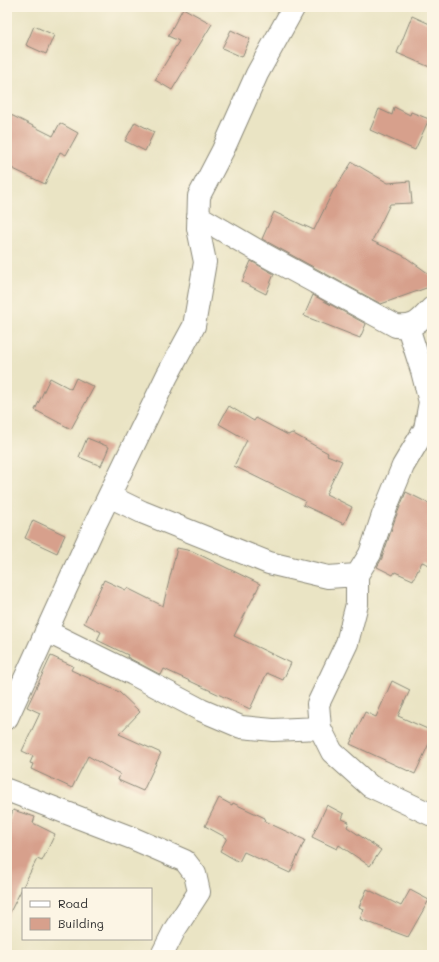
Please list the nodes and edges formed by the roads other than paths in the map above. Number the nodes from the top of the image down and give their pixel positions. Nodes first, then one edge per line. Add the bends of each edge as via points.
1 (294, 7) edge
2 (198, 216) junction
3 (432, 308) edge
4 (408, 327) junction
5 (109, 496) junction
6 (357, 575) junction
7 (46, 631) junction
8 (7, 718) edge
9 (320, 728) junction
10 (7, 790) edge
11 (432, 815) edge
12 (162, 955) edge

1 - 2 street via 257,74 200,196
2 - 4 street via 265,256 396,326
2 - 5 street via 205,262 194,326
3 - 4 street via 417,323
4 - 6 street via 430,402 425,429 403,466 370,554
5 - 6 street via 142,512 270,563 328,577
5 - 7 street
6 - 9 street via 357,604 347,643 318,704
7 - 8 street
7 - 9 street via 201,710 241,727 273,730
9 - 11 street via 332,752 370,786
10 - 12 street via 185,861 195,874 199,892

